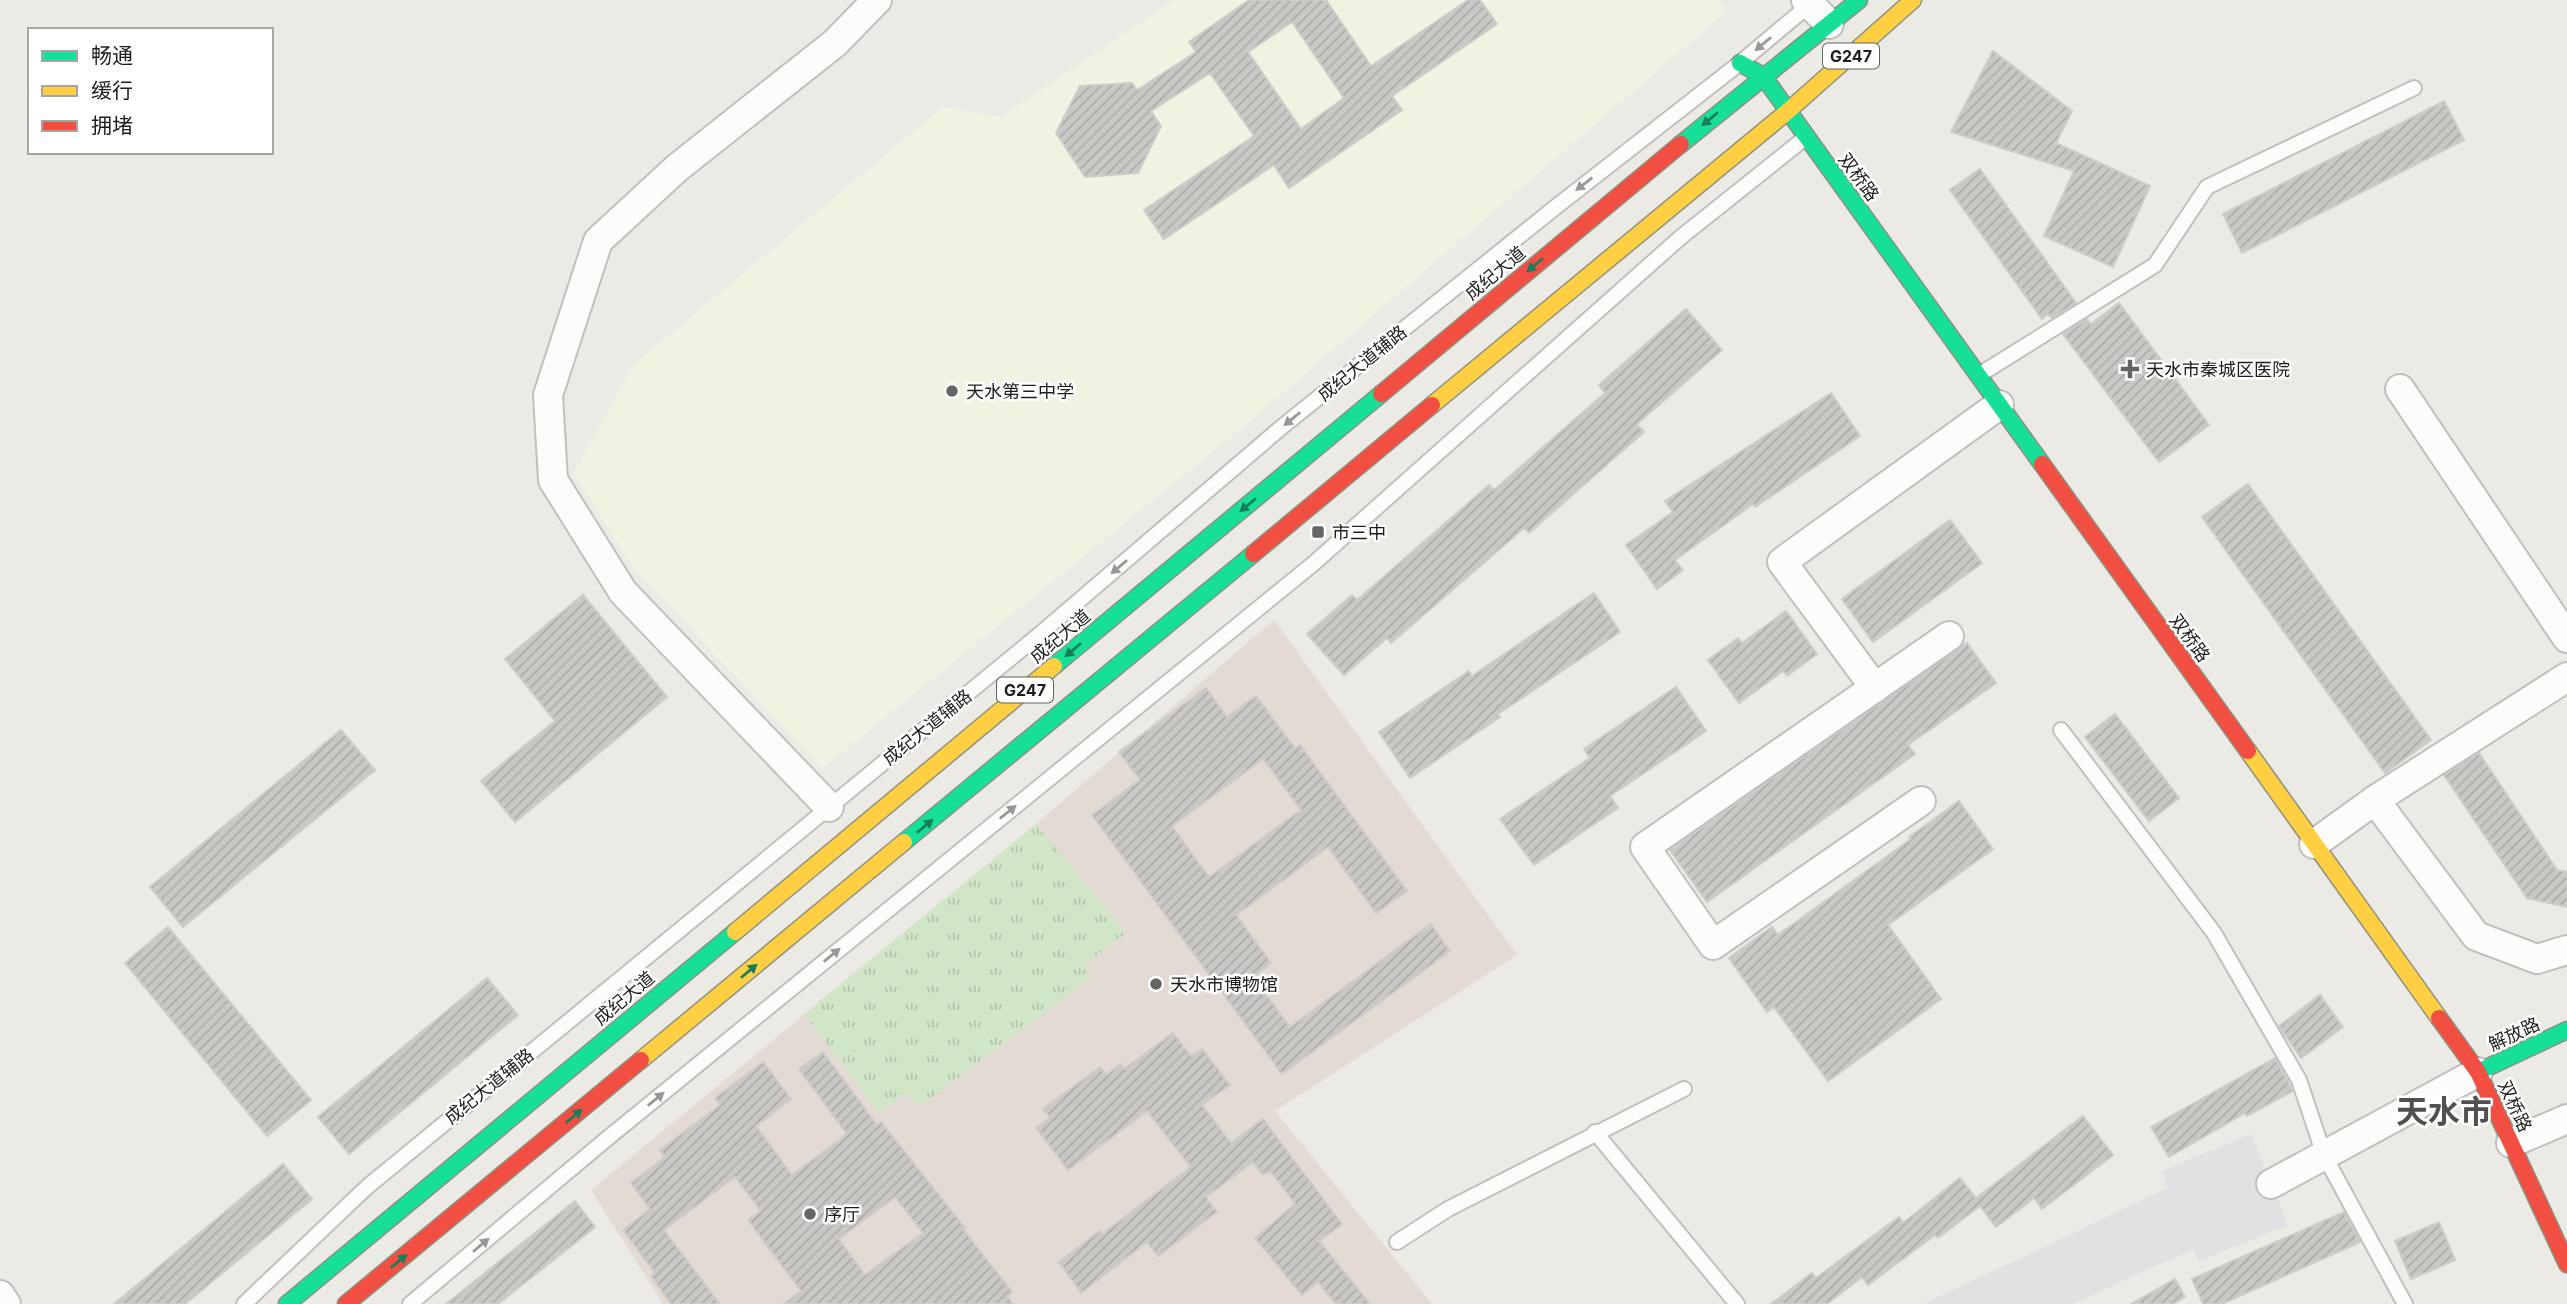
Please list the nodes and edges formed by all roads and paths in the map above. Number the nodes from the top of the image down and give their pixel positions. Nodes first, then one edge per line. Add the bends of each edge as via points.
1 (877, 0) edge
2 (1859, 0) edge
3 (1913, 0) edge
4 (1815, 7) edge
5 (1740, 63) junction
6 (1763, 76) junction
7 (2414, 88) dead end
8 (1788, 111) junction
9 (1807, 137) junction
10 (1978, 376) junction
11 (2400, 389) dead end
12 (1999, 405) junction
13 (1950, 636) dead end
14 (2567, 638) edge
15 (2567, 677) edge
16 (1875, 688) junction
17 (2061, 730) dead end
18 (2375, 800) junction
19 (1921, 802) dead end
20 (829, 807) junction
21 (2314, 844) junction
22 (2567, 950) edge
23 (2567, 1030) edge
24 (2478, 1072) junction
25 (1684, 1088) dead end
26 (2567, 1119) edge
27 (1595, 1132) junction
28 (2511, 1143) junction
29 (2324, 1155) junction
30 (2271, 1184) dead end
31 (1397, 1242) dead end
32 (2567, 1264) edge
33 (0, 1295) edge
34 (6, 1304) edge
35 (244, 1304) edge
36 (287, 1304) edge
37 (346, 1304) edge
38 (410, 1304) edge
39 (1737, 1304) edge
40 (2404, 1304) edge

1 - 20 street via 835,43 677,168 598,241 548,395 553,480 623,592
2 - 4 main road, 成纪大道 / G247
3 - 8 main road, G247
4 -> 5 lane, 成纪大道辅路
4 - 6 main road, 成纪大道 / G247
5 - 6 main road, 双桥路
5 -> 20 lane, 成纪大道辅路 via 1283,426
6 - 8 main road, 双桥路
6 -> 36 main road, 成纪大道 / G247
7 - 10 lane via 2207,187 2155,265
8 - 9 main road, 双桥路
37 -> 8 main road, G247
9 - 10 main road, 双桥路
38 -> 9 lane via 1313,564 1681,237
10 - 12 main road, 双桥路
11 - 14 street
12 - 16 street via 1782,562
12 - 21 main road, 双桥路
13 - 16 street
15 - 18 street
16 - 19 street via 1645,847 1713,945
17 - 29 lane via 2214,933 2299,1080
18 - 21 street
18 - 22 street via 2476,936 2537,958
20 - 35 lane, 成纪大道辅路 via 366,1186
21 - 24 main road, 双桥路
23 - 24 main road, 解放路
24 - 28 main road, 双桥路
24 - 29 street
25 - 27 lane
26 - 28 street
27 - 31 lane via 1448,1209
27 - 39 lane
28 - 32 main road, 双桥路
29 - 30 street
29 - 40 lane
33 - 34 street

